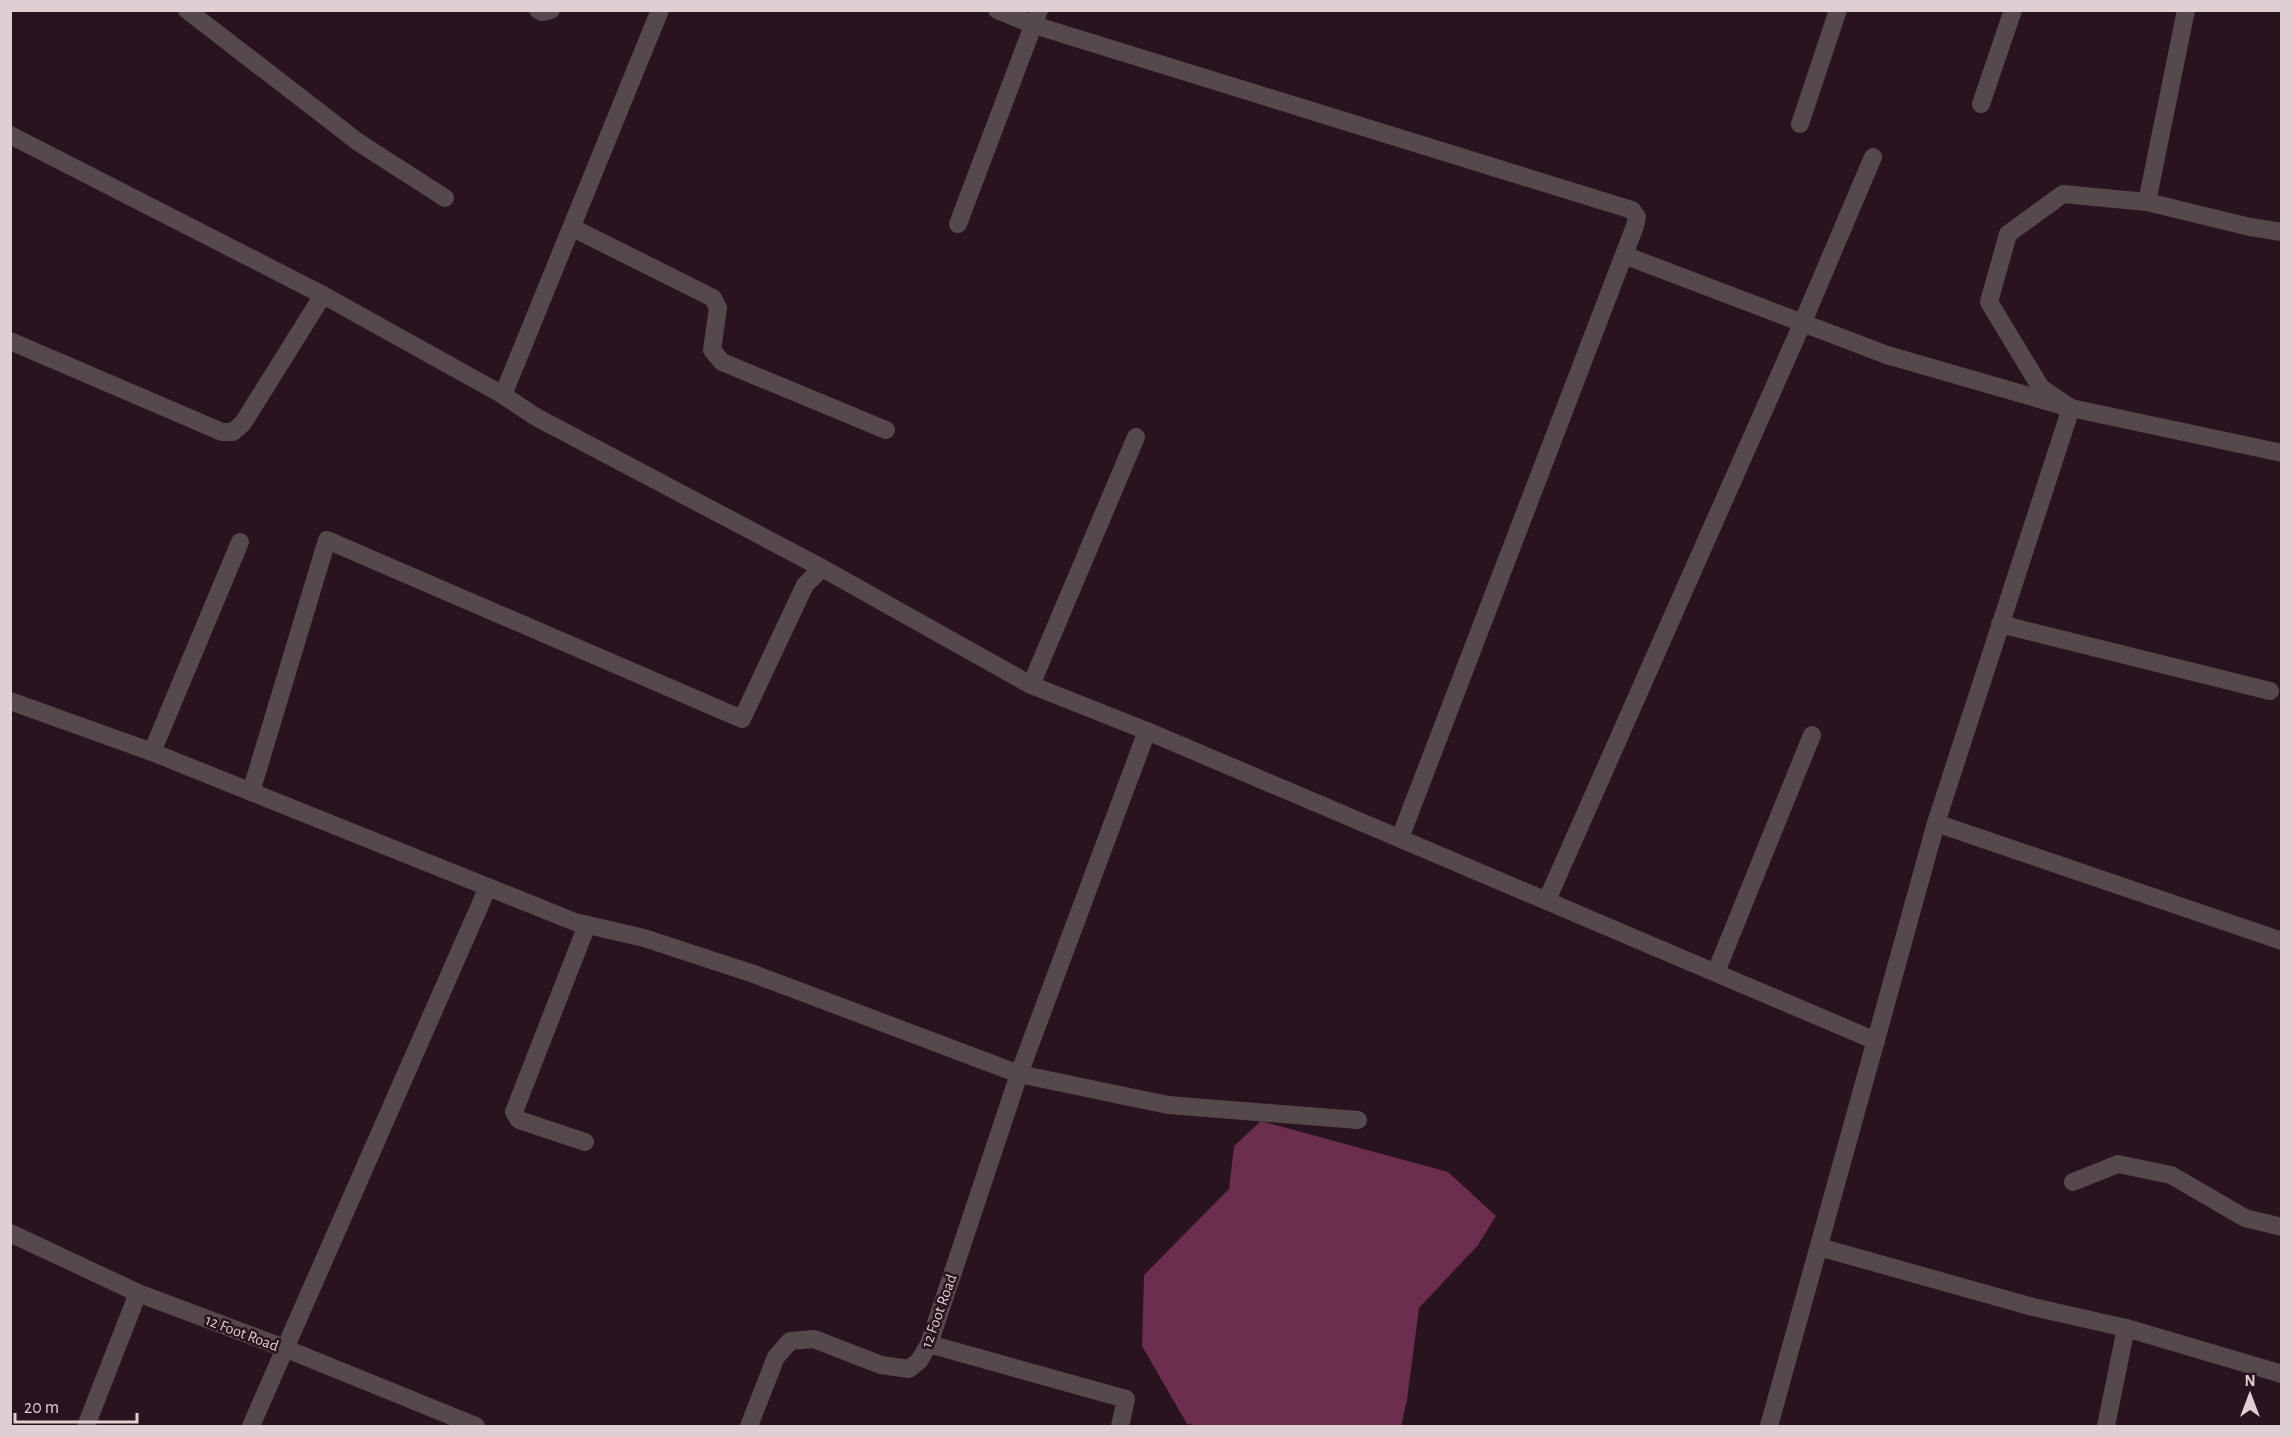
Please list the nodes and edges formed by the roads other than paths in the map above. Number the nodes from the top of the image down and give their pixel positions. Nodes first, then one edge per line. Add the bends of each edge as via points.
1 (187, 10) edge
2 (538, 10) edge
3 (551, 10) edge
4 (660, 10) edge
5 (997, 10) edge
6 (1838, 10) edge
7 (2013, 10) edge
8 (2186, 10) edge
9 (1037, 18) edge
10 (1981, 104) dead end
11 (1800, 124) dead end
12 (10, 135) edge
13 (1873, 157) dead end
14 (446, 198) dead end
15 (2146, 202) junction
16 (958, 224) dead end
17 (573, 228) junction
18 (2282, 232) edge
19 (1624, 255) junction
20 (323, 296) junction
21 (1802, 324) junction
22 (10, 341) edge
23 (503, 395) junction
24 (2071, 408) junction
25 (886, 430) dead end
26 (1136, 437) dead end
27 (2282, 453) edge
28 (240, 542) dead end
29 (822, 568) junction
30 (2000, 624) junction
31 (1030, 685) junction
32 (2270, 691) dead end
33 (10, 700) edge
34 (1147, 731) junction
35 (1812, 735) dead end
36 (152, 752) junction
37 (251, 792) junction
38 (1936, 823) junction
39 (1400, 838) junction
40 (488, 887) junction
41 (1547, 900) junction
42 (587, 925) junction
43 (2282, 941) edge
44 (1716, 972) junction
45 (1876, 1041) junction
46 (1019, 1074) junction
47 (1358, 1120) dead end
48 (585, 1142) dead end
49 (2073, 1182) dead end
50 (2282, 1227) edge
51 (10, 1233) edge
52 (1820, 1247) junction
53 (138, 1293) junction
54 (2126, 1328) junction
55 (929, 1344) junction
56 (284, 1348) junction
57 (2282, 1374) edge
58 (86, 1426) edge
59 (251, 1426) edge
60 (476, 1426) edge
61 (749, 1426) edge
62 (1120, 1426) edge
63 (1769, 1426) edge
64 (2106, 1426) edge

1 - 14 street via 358,142
2 - 3 street
4 - 17 street
5 - 9 street
6 - 11 street
7 - 10 street
8 - 15 street
9 - 16 street
9 - 19 street via 1632,210 1637,217
12 - 20 street
13 - 21 street
15 - 18 street
15 - 24 street via 2063,194 2008,234 1989,302 2042,388
17 - 23 street
17 - 25 street via 713,297 718,308 712,351 722,362
19 - 21 street
19 - 39 street
20 - 22 street via 243,423 233,432 222,432
20 - 23 street
21 - 24 street via 1887,355
21 - 41 street
23 - 29 street via 536,417
24 - 27 street
24 - 30 street
26 - 31 street
28 - 36 street
29 - 31 street
29 - 37 street via 806,585 742,719 327,540
30 - 32 street
30 - 38 street
31 - 34 street
33 - 36 street
34 - 39 street
34 - 46 street, 12 Foot Road
35 - 44 street
36 - 37 street
37 - 40 street
38 - 43 street
38 - 45 street
39 - 41 street
40 - 42 street
40 - 56 street
41 - 44 street
42 - 46 street via 644,938 754,974
42 - 48 street via 514,1112 519,1120
44 - 45 street
45 - 52 street
46 - 47 street via 1168,1105
46 - 55 street, 12 Foot Road
49 - 50 street via 2118,1164 2171,1175 2245,1218
51 - 53 street, 12 Foot Road
52 - 54 street via 2033,1307
52 - 63 street
53 - 56 street, 12 Foot Road
53 - 58 street
54 - 57 street
54 - 64 street
55 - 61 street, 12 Foot Road via 909,1369 881,1365 814,1339 790,1341 776,1357
55 - 62 street via 1126,1399
56 - 59 street
56 - 60 street, 12 Foot Road

